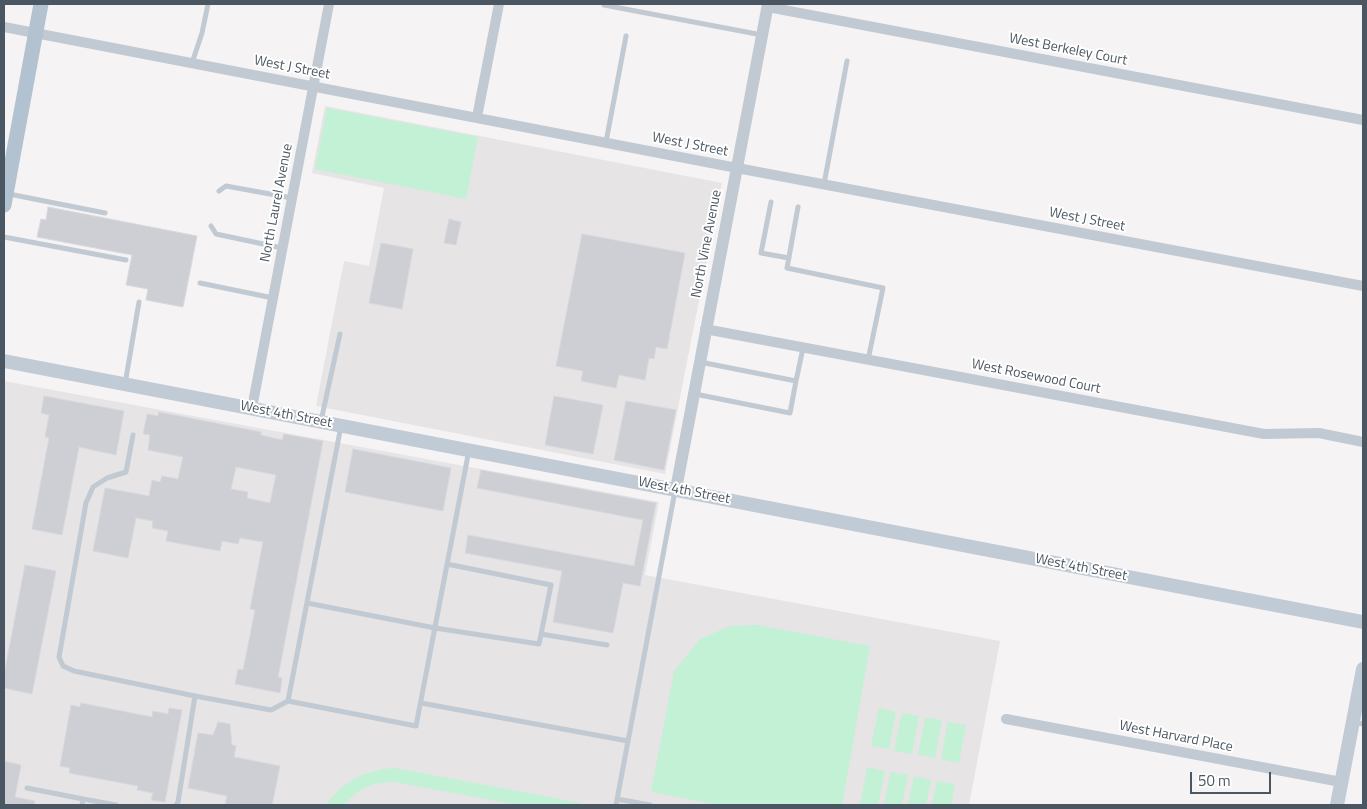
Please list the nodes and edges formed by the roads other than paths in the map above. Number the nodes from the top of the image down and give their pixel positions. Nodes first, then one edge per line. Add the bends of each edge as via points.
1 (41, 4) edge
2 (208, 4) edge
3 (329, 4) edge
4 (499, 4) edge
5 (604, 5) dead end
6 (768, 5) edge
7 (7, 27) edge
8 (36, 33) junction
9 (763, 35) junction
10 (626, 36) dead end
11 (847, 61) dead end
12 (192, 63) junction
13 (314, 86) junction
14 (477, 117) junction
15 (1363, 120) edge
16 (606, 142) junction
17 (737, 168) junction
18 (824, 185) junction
19 (219, 191) dead end
20 (292, 198) junction
21 (5, 199) edge
22 (771, 202) dead end
23 (798, 207) dead end
24 (105, 213) dead end
25 (211, 226) dead end
26 (4, 237) edge
27 (282, 248) junction
28 (788, 258) junction
29 (126, 260) dead end
30 (200, 283) dead end
31 (1363, 286) edge
32 (273, 298) junction
33 (140, 302) dead end
34 (705, 329) junction
35 (340, 334) dead end
36 (803, 347) junction
37 (868, 360) junction
38 (4, 362) edge
39 (699, 362) junction
40 (796, 381) junction
41 (125, 384) junction
42 (693, 394) junction
43 (252, 408) junction
44 (320, 421) junction
45 (341, 425) junction
46 (133, 435) dead end
47 (1363, 442) edge
48 (469, 450) junction
49 (676, 489) junction
50 (447, 564) junction
51 (306, 603) junction
52 (1363, 622) edge
53 (435, 628) junction
54 (542, 634) junction
55 (607, 646) dead end
56 (1363, 669) edge
57 (195, 696) junction
58 (288, 701) junction
59 (421, 702) junction
60 (1006, 719) dead end
61 (1358, 723) edge
62 (628, 741) junction
63 (1341, 782) junction
64 (27, 788) dead end
65 (618, 799) junction
66 (83, 802) edge
67 (116, 805) edge
68 (176, 805) edge
69 (616, 805) edge
70 (650, 805) edge
71 (1337, 805) edge

1 - 8 main road
2 - 12 lane
3 - 13 street, North Laurel Avenue
4 - 14 street
5 - 9 lane
6 - 9 street, North Vine Avenue
6 - 15 street, West Berkeley Court
7 - 8 street, West J Street
8 - 12 street, West J Street
8 - 21 main road
9 - 17 street, North Vine Avenue
10 - 16 lane
11 - 18 lane
12 - 13 street, West J Street
13 - 14 street, West J Street
13 - 20 street, North Laurel Avenue
14 - 16 street, West J Street
16 - 17 street, West J Street
17 - 18 street, West J Street
17 - 34 street, North Vine Avenue
18 - 31 street, West J Street
19 - 20 lane via 226,186
20 - 27 street, North Laurel Avenue
21 - 24 lane
22 - 28 lane via 761,253
23 - 28 lane
25 - 27 lane via 216,234
26 - 29 lane
27 - 32 street, North Laurel Avenue
28 - 37 lane via 787,268 883,288
30 - 32 lane
32 - 43 street, North Laurel Avenue
33 - 41 lane
34 - 36 street, West Rosewood Court
34 - 39 street, North Vine Avenue
35 - 44 lane
36 - 37 street, West Rosewood Court
36 - 40 lane
37 - 47 street, West Rosewood Court via 1264,434 1319,433
38 - 41 main road, West 4th Street
39 - 40 lane
39 - 42 street, North Vine Avenue
40 - 42 lane via 790,413
41 - 43 main road, West 4th Street
42 - 49 street, North Vine Avenue
43 - 44 main road, West 4th Street
44 - 45 main road, West 4th Street
45 - 48 main road, West 4th Street
45 - 51 lane
46 - 57 lane via 126,472 93,487 86,503 59,657 63,666 74,671
48 - 49 main road, West 4th Street
48 - 50 lane
49 - 52 main road, West 4th Street
49 - 62 lane
50 - 53 lane
50 - 54 lane via 551,584
51 - 53 lane
51 - 58 lane
53 - 54 lane via 540,644
53 - 59 lane
54 - 55 lane
56 - 61 main road
57 - 58 lane via 271,710
57 - 68 lane
58 - 59 lane via 416,726
59 - 62 lane
60 - 63 street, West Harvard Place
61 - 63 main road
62 - 65 lane
63 - 71 main road
64 - 66 lane
65 - 69 lane
65 - 70 lane
66 - 67 lane

